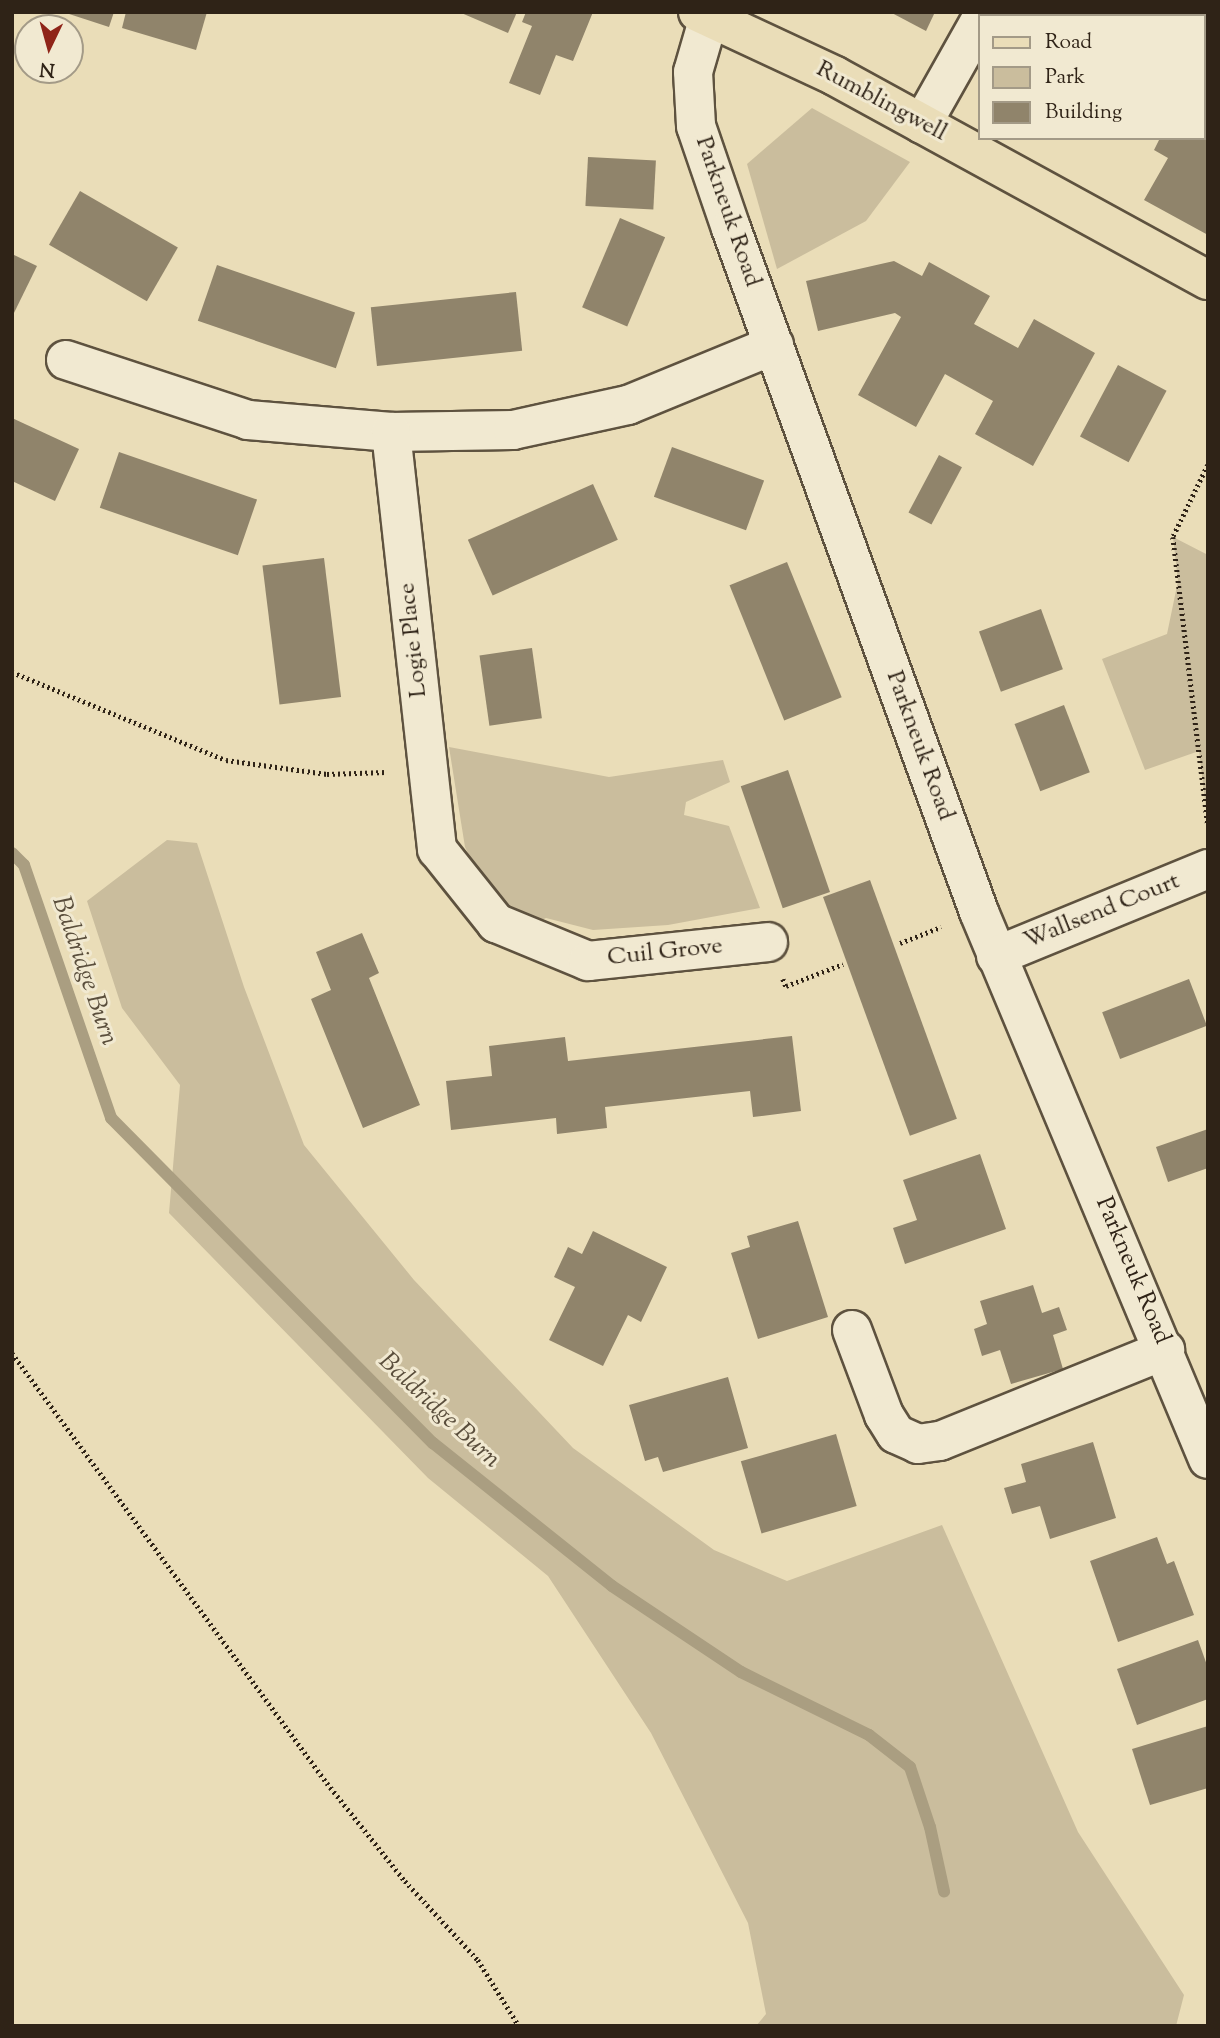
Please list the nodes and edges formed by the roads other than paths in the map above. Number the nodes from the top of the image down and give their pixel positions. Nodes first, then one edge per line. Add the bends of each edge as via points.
1 (960, 12) edge
2 (703, 15) edge
3 (978, 24) edge
4 (912, 118) junction
5 (1208, 280) edge
6 (774, 345) junction
7 (66, 360) dead end
8 (391, 432) junction
9 (437, 849) joint
10 (1208, 869) edge
11 (768, 942) dead end
12 (996, 956) junction
13 (852, 1330) dead end
14 (1165, 1350) junction
15 (1208, 1459) edge

1 - 4 street
2 - 4 main road, Rumblingwell
2 - 6 street, Parkneuk Road via 693,72 696,126
3 - 4 street
4 - 5 main road, Rumblingwell
6 - 8 street via 628,405 513,430
6 - 12 street, Parkneuk Road
7 - 8 street via 248,420
8 - 9 street, Logie Place
9 - 11 street, Cuil Grove via 496,923 588,961
10 - 12 street, Wallsend Court
12 - 14 street, Parkneuk Road
13 - 14 street via 884,1415 896,1434 918,1444 940,1441
14 - 15 street, Parkneuk Road

